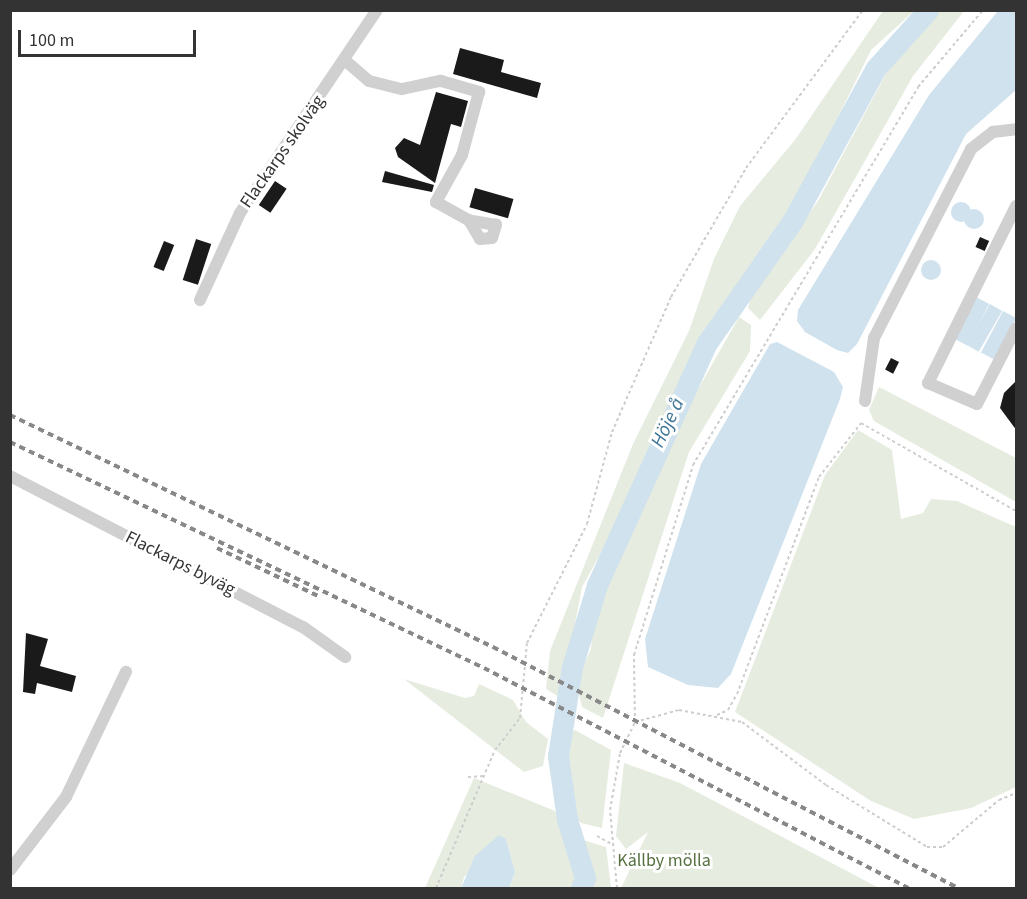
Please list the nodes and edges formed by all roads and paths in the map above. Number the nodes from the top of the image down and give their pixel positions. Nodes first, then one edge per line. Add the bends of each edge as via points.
1 (377, 10) edge
2 (863, 10) edge
3 (983, 10) edge
4 (346, 62) junction
5 (1017, 129) edge
6 (1017, 206) edge
7 (469, 220) dead end
8 (200, 300) dead end
9 (1017, 328) edge
10 (866, 401) dead end
11 (10, 476) edge
12 (1017, 511) edge
13 (345, 657) dead end
14 (126, 672) dead end
15 (717, 716) junction
16 (635, 722) junction
17 (468, 777) dead end
18 (485, 777) junction
19 (1017, 793) edge
20 (597, 836) dead end
21 (613, 845) junction
22 (10, 870) edge
23 (436, 888) edge
24 (617, 888) edge

1 - 4 street, Flackarps skolväg
2 - 18 path via 735,184 671,297 612,432 587,524 526,643 520,718 495,750
3 - 16 path via 918,87 704,440 637,640 631,692
4 - 7 street via 369,81 402,89 441,81 479,92 462,155 436,202
4 - 8 street, Flackarps skolväg via 240,213
5 - 10 street via 993,132 971,149 874,338
6 - 9 street via 928,384 976,404
11 - 13 street, Flackarps byväg via 303,627
12 - 15 path via 861,423 819,477 737,694 728,710
14 - 22 street via 66,797
15 - 16 path via 664,711
15 - 19 path via 769,738 826,785 927,847 943,847 999,800
16 - 21 path via 620,753 613,791
17 - 18 path
18 - 23 path
20 - 21 path
21 - 24 path

